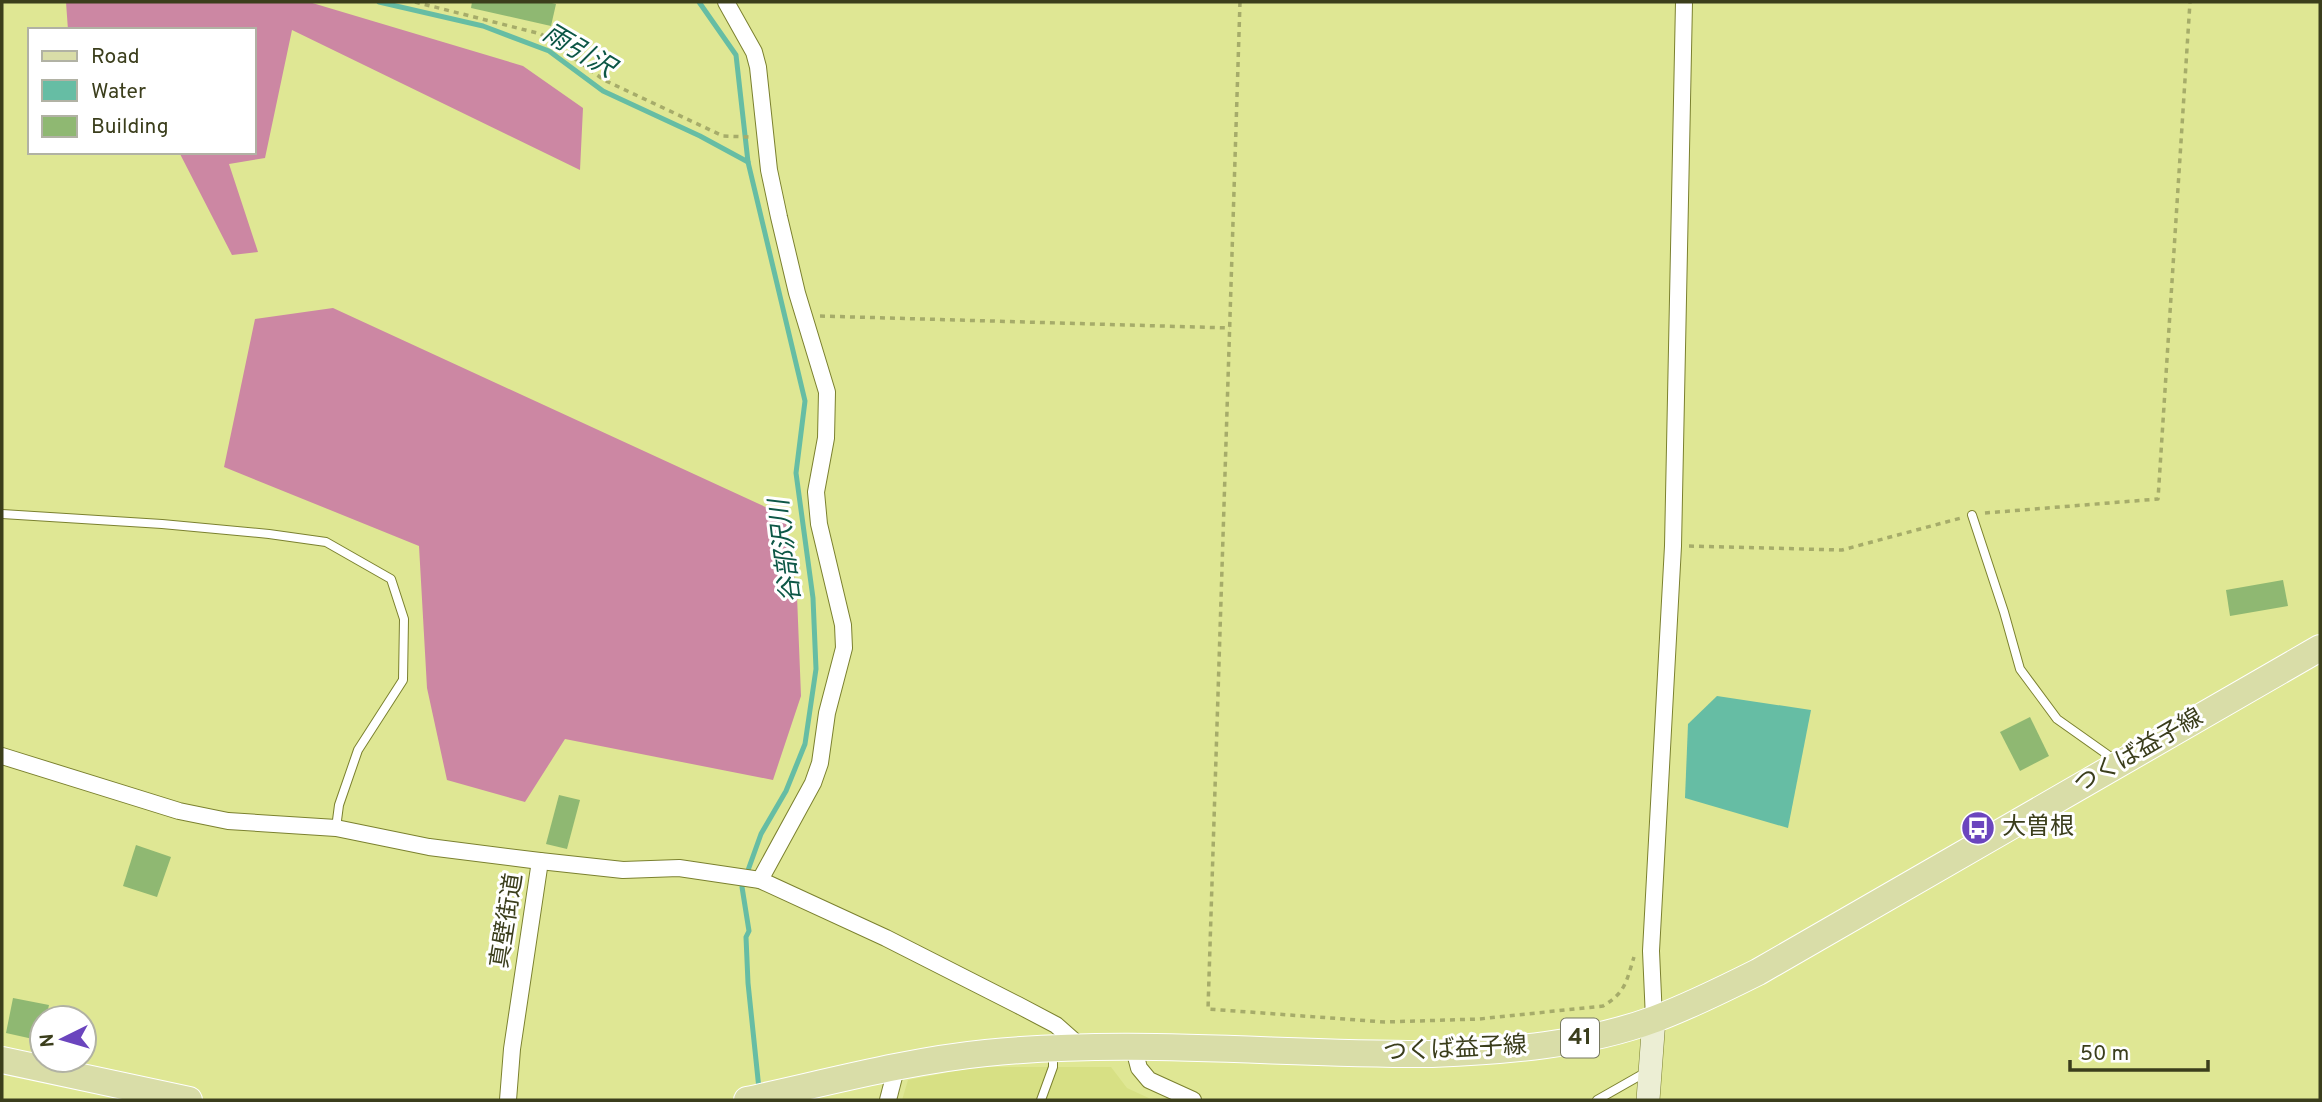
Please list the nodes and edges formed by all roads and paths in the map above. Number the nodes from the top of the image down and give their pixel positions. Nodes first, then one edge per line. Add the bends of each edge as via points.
1 (415, 2) edge
2 (726, 2) edge
3 (1240, 2) edge
4 (1684, 2) edge
5 (2190, 2) edge
6 (765, 138) junction
7 (805, 316) junction
8 (1230, 328) junction
9 (2, 514) edge
10 (1972, 515) junction
11 (1673, 546) junction
12 (2320, 648) edge
13 (2, 756) edge
14 (2120, 763) junction
15 (336, 828) junction
16 (540, 861) junction
17 (757, 880) junction
18 (1651, 951) junction
19 (1654, 1019) junction
20 (1082, 1048) junction
21 (1134, 1048) junction
22 (1053, 1049) junction
23 (2, 1060) edge
24 (896, 1069) junction
25 (1650, 1069) junction
26 (189, 1100) edge
27 (508, 1100) edge
28 (747, 1100) edge
29 (888, 1100) edge
30 (1041, 1100) edge
31 (1193, 1100) edge
32 (1597, 1100) edge
33 (1648, 1100) edge

1 - 6 path via 541,34 604,80 723,136
2 - 6 street via 754,52
3 - 8 path
4 - 11 street
5 - 10 path via 2158,499
6 - 7 street via 779,217
7 - 8 path
7 - 17 street via 827,392 816,492 844,648 813,783
8 - 18 path via 1208,1009 1385,1022 1479,1019 1603,1006 1622,991 1636,951
9 - 15 lane via 162,524 326,542 391,579 404,620 403,680 358,750
10 - 11 path via 1842,550
10 - 14 lane via 2020,669 2057,719
11 - 18 street
12 - 14 main road, つくば益子線 / 41
13 - 15 street via 179,811 228,821
14 - 19 main road, つくば益子線 / 41 via 1758,972
15 - 16 street via 429,847
16 - 17 street, 真壁街道 via 623,870 679,868
16 - 27 street, 真壁街道
17 - 20 street via 1018,1004 1056,1025
18 - 19 street
19 - 21 main road, つくば益子線 / 41 via 1579,1038 1481,1052
19 - 25 main road
20 - 21 main road, つくば益子線 / 41
20 - 22 main road, つくば益子線 / 41
21 - 31 street via 1139,1069 1149,1080
22 - 24 main road, つくば益子線 / 41 via 986,1053
22 - 30 lane via 1053,1067
23 - 26 main road
24 - 28 main road, つくば益子線 / 41
24 - 29 street
25 - 32 lane
25 - 33 main road

